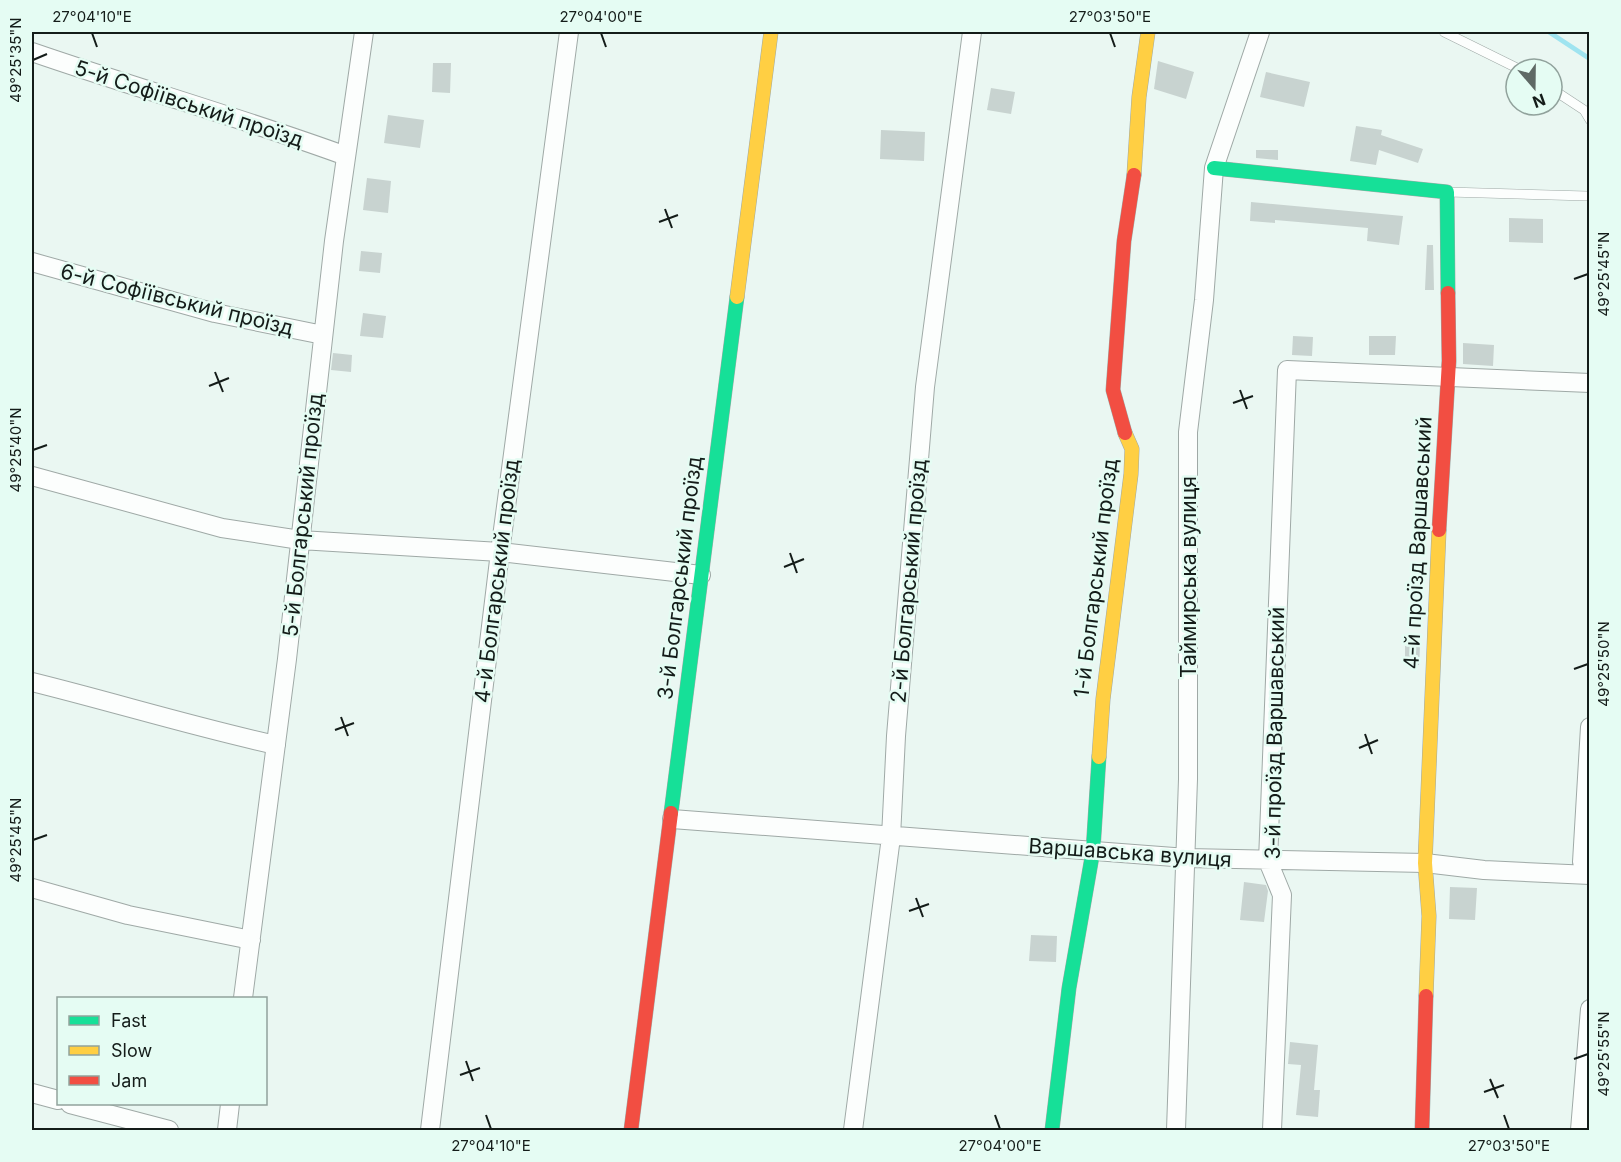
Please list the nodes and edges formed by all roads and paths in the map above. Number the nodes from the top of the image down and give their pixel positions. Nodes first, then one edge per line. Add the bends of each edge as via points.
1 (364, 32) edge
2 (569, 32) edge
3 (771, 32) edge
4 (972, 32) edge
5 (1149, 32) edge
6 (1260, 32) edge
7 (1444, 32) edge
8 (32, 52) edge
9 (1504, 62) edge
10 (1564, 97) edge
11 (1590, 120) edge
12 (346, 156) junction
13 (1214, 168) junction
14 (1447, 192) junction
15 (1589, 196) edge
16 (32, 262) edge
17 (323, 335) junction
18 (1446, 379) junction
19 (1590, 383) edge
20 (32, 477) edge
21 (300, 540) junction
22 (500, 552) junction
23 (701, 575) junction
24 (32, 682) edge
25 (1590, 727) edge
26 (276, 745) junction
27 (672, 819) junction
28 (891, 837) junction
29 (1093, 850) junction
30 (1187, 858) junction
31 (1268, 861) junction
32 (1425, 863) junction
33 (1590, 869) edge
34 (1590, 875) edge
35 (32, 888) edge
36 (251, 940) junction
37 (243, 997) edge
38 (1590, 1009) edge
39 (1589, 1029) edge
40 (32, 1093) edge
41 (57, 1100) edge
42 (74, 1105) edge
43 (230, 1105) edge
44 (169, 1131) edge
45 (227, 1131) edge
46 (430, 1131) edge
47 (631, 1131) edge
48 (853, 1131) edge
49 (1052, 1131) edge
50 (1176, 1131) edge
51 (1272, 1131) edge
52 (1422, 1131) edge
53 (1580, 1131) edge

1 - 12 street, 5-й Болгарський проїзд
2 - 22 street, 4-й Болгарський проїзд
3 - 23 street, 3-й Болгарський проїзд
4 - 28 street, 2-й Болгарський проїзд via 925,387
5 - 29 street, 1-й Болгарський проїзд via 1138,97 1113,390 1119,419 1132,449 1131,474 1103,699
6 - 13 street, Таймирська вулиця
7 - 9 lane
8 - 12 street, 5-й Софіївський проїзд via 142,90 266,126
10 - 11 lane via 1584,110
12 - 17 street, 5-й Болгарський проїзд
13 - 14 street
13 - 30 street, Таймирська вулиця via 1188,432
14 - 15 lane
14 - 18 street, 4-й проїзд Варшавський
16 - 17 street, 6-й Софіївський проїзд via 215,313
17 - 21 street, 5-й Болгарський проїзд
18 - 19 street
18 - 31 street, 3-й проїзд Варшавський via 1287,370
18 - 32 street, 4-й проїзд Варшавський
20 - 21 street via 222,528
21 - 22 street
21 - 26 street, 5-й Болгарський проїзд
22 - 23 street
22 - 46 street, 4-й Болгарський проїзд
23 - 27 street, 3-й Болгарський проїзд
24 - 26 street via 186,725
25 - 33 street via 1582,862
26 - 36 street, 5-й Болгарський проїзд
27 - 28 street, Варшавська вулиця
27 - 47 street, 3-й Болгарський проїзд
28 - 29 street, Варшавська вулиця
28 - 48 street, 2-й Болгарський проїзд
29 - 30 street, Варшавська вулиця
29 - 49 street, 1-й Болгарський проїзд via 1069,988
30 - 31 street, Варшавська вулиця
30 - 50 street, Таймирська вулиця
31 - 32 street, Варшавська вулиця
31 - 51 street, 3-й проїзд Варшавський via 1282,895
32 - 34 street, Варшавська вулиця
32 - 52 street, 4-й проїзд Варшавський via 1429,916
35 - 36 street via 128,915
36 - 37 street, 5-й Болгарський проїзд
38 - 39 street
39 - 53 street
40 - 41 street
42 - 44 street
43 - 45 street

